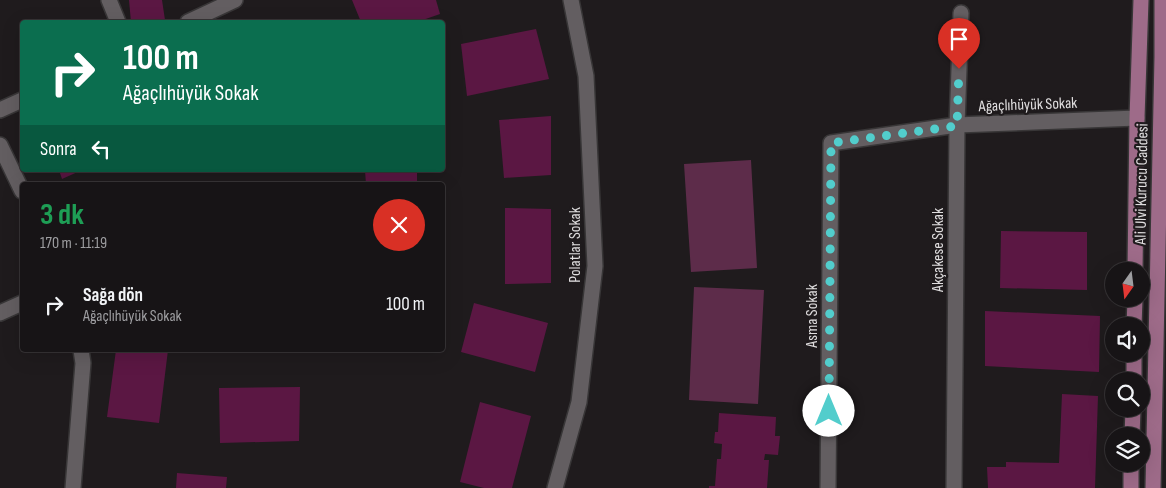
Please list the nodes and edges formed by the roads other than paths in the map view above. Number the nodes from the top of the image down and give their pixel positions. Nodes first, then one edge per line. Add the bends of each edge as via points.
1 (109, 0) edge
2 (235, 0) edge
3 (571, 0) edge
4 (1142, 0) edge
5 (1162, 0) edge
6 (961, 13) dead end
7 (117, 20) edge
8 (192, 20) edge
9 (1164, 57) edge
10 (20, 101) edge
11 (0, 110) edge
12 (1137, 118) junction
13 (957, 126) junction
14 (831, 143) joint
15 (0, 145) edge
16 (20, 187) edge
17 (1135, 262) edge
18 (20, 305) edge
19 (0, 313) edge
20 (80, 352) edge
21 (1160, 396) edge
22 (1132, 472) edge
23 (73, 488) edge
24 (555, 488) edge
25 (828, 488) edge
26 (954, 488) edge
27 (1131, 488) edge
28 (1153, 488) edge

1 - 7 street
2 - 8 street
3 - 24 street, Polatlar Sokak via 586,76 595,266 579,402
4 - 12 main road, Ali Ulvi Kurucu Caddesi
5 - 9 main road, Ali Ulvi Kurucu Caddesi
6 - 13 street, Akçakese Sokak
9 - 21 main road, Ali Ulvi Kurucu Caddesi
10 - 11 street
12 - 13 street, Ağaçlıhüyük Sokak
12 - 17 main road, Ali Ulvi Kurucu Caddesi
13 - 14 street, Ağaçlıhüyük Sokak
13 - 26 street, Akçakese Sokak
14 - 25 street, Asma Sokak
15 - 16 street
18 - 19 street
20 - 23 street via 83,363
21 - 28 main road, Ali Ulvi Kurucu Caddesi
22 - 27 main road

